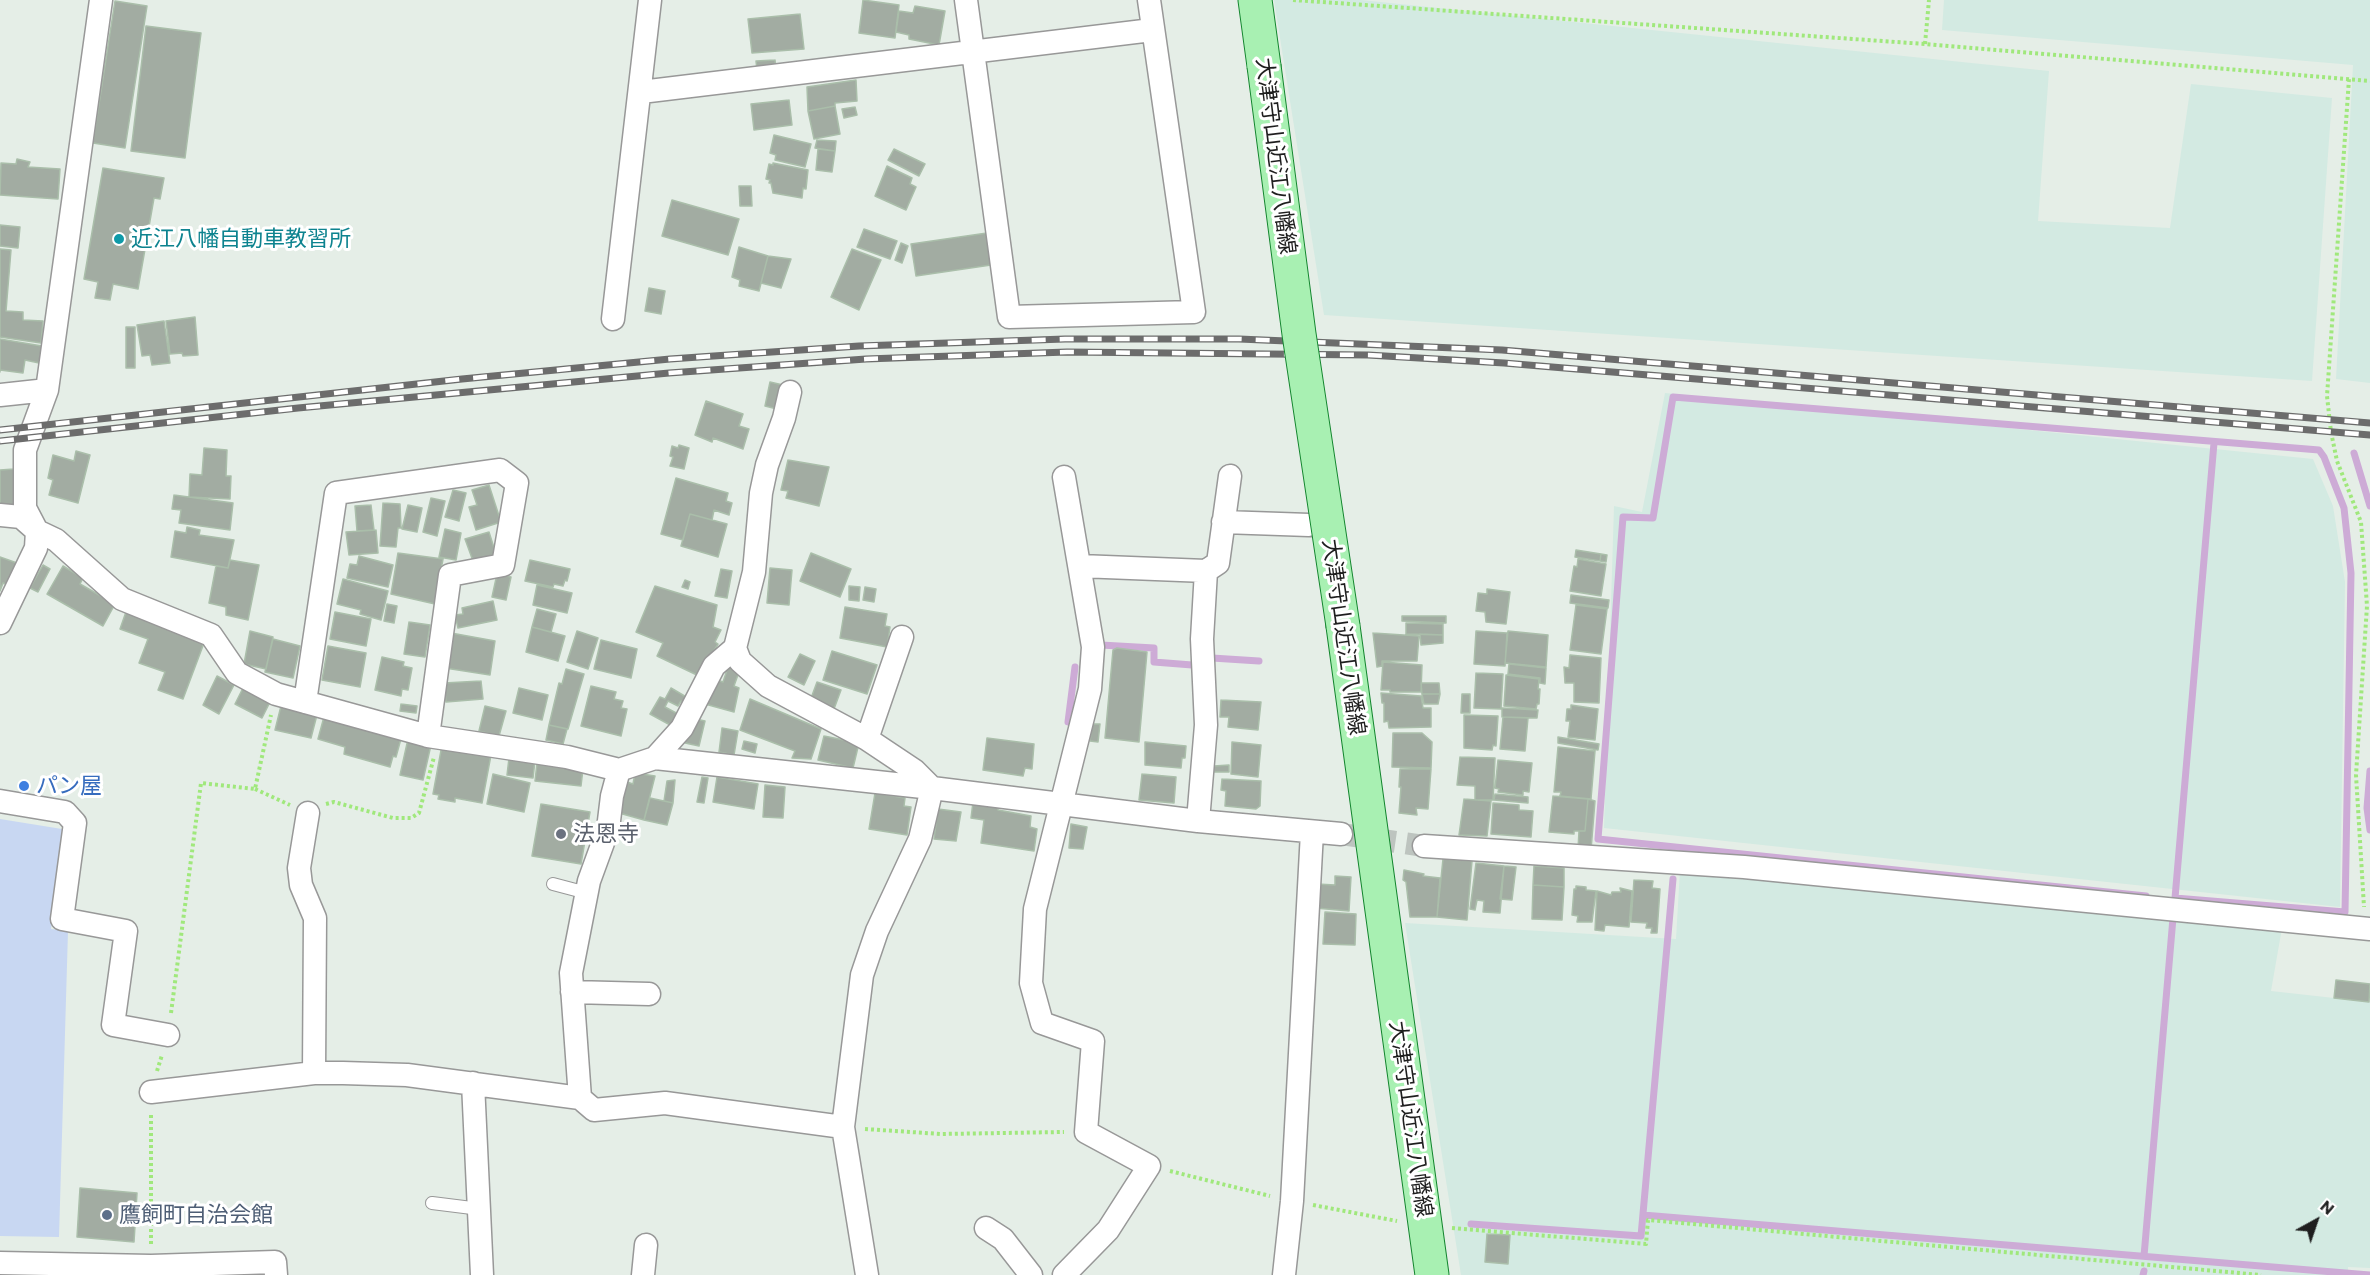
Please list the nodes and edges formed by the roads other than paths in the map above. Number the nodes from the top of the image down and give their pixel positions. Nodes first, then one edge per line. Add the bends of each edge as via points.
1 (101, 0) edge
2 (650, 0) edge
3 (966, 0) edge
4 (1149, 0) edge
5 (1255, 0) edge
6 (1152, 30) junction
7 (972, 53) junction
8 (641, 92) junction
9 (613, 319) dead end
10 (47, 390) junction
11 (790, 392) dead end
12 (0, 394) edge
13 (1230, 476) dead end
14 (1064, 477) dead end
15 (0, 515) edge
16 (1223, 522) junction
17 (1309, 525) dead end
18 (37, 531) junction
19 (1080, 566) junction
20 (1206, 571) junction
21 (0, 623) edge
22 (902, 637) dead end
23 (735, 648) junction
24 (305, 702) junction
25 (433, 737) junction
26 (867, 739) junction
27 (656, 758) junction
28 (619, 770) junction
29 (932, 788) junction
30 (0, 801) edge
31 (1061, 804) junction
32 (308, 813) road end
33 (1198, 821) junction
34 (1312, 832) junction
35 (1341, 834) tunnel mouth
36 (1424, 846) tunnel mouth
37 (553, 884) dead end
38 (587, 893) junction
39 (2368, 929) edge
40 (572, 992) junction
41 (649, 994) dead end
42 (168, 1035) road end
43 (314, 1073) junction
44 (473, 1083) junction
45 (151, 1092) road end
46 (580, 1098) junction
47 (843, 1127) junction
48 (432, 1203) dead end
49 (480, 1209) junction
50 (986, 1228) dead end
51 (646, 1245) dead end
52 (0, 1263) edge
53 (276, 1275) edge
54 (482, 1275) edge
55 (643, 1275) edge
56 (867, 1275) edge
57 (1032, 1275) edge
58 (1064, 1275) edge
59 (1284, 1275) edge
60 (1432, 1275) edge

1 - 10 street
2 - 8 street
3 - 7 street
4 - 6 street
5 - 60 main road, 大津守山近江八幡線, bridge
6 - 7 street
6 - 7 street via 1194,312 1009,317
7 - 8 street
8 - 9 street
10 - 12 street
10 - 18 street via 25,450 25,508
11 - 23 street via 767,465 754,572
13 - 16 street
14 - 19 street
15 - 18 street via 21,517
16 - 17 street
16 - 20 street via 1218,563
18 - 21 street via 36,548
18 - 24 street via 56,540 122,599 210,635 237,673 276,694
19 - 20 street
19 - 31 street via 1093,647 1090,689
20 - 33 street via 1202,639 1206,725
22 - 26 street
23 - 26 street via 740,662 768,686
23 - 27 street via 714,666 682,728
24 - 25 street
24 - 25 street via 336,493 500,470 517,483 503,566 450,575
25 - 28 street via 567,757
26 - 29 street via 915,771
27 - 28 street
27 - 29 street
28 - 38 street via 608,829
29 - 31 street
29 - 47 street via 920,839 862,975
30 - 42 street via 65,812 75,823 62,919 126,931 113,1025
31 - 33 street
31 - 58 street via 1035,909 1031,983 1042,1023 1093,1041 1086,1132 1149,1166 1108,1230
32 - 43 street via 299,868 301,885 315,918
33 - 34 street
34 - 35 street
34 - 59 street via 1292,1201
36 - 39 street via 1744,867
37 - 38 lane
38 - 40 street via 571,973
40 - 41 street
40 - 46 street
43 - 44 street via 407,1075
43 - 45 street
44 - 46 street
44 - 49 street
46 - 47 street via 594,1110 665,1104
47 - 56 street
48 - 49 lane
49 - 54 street
50 - 57 street via 1003,1239
51 - 55 street
52 - 53 street via 151,1266 275,1262

